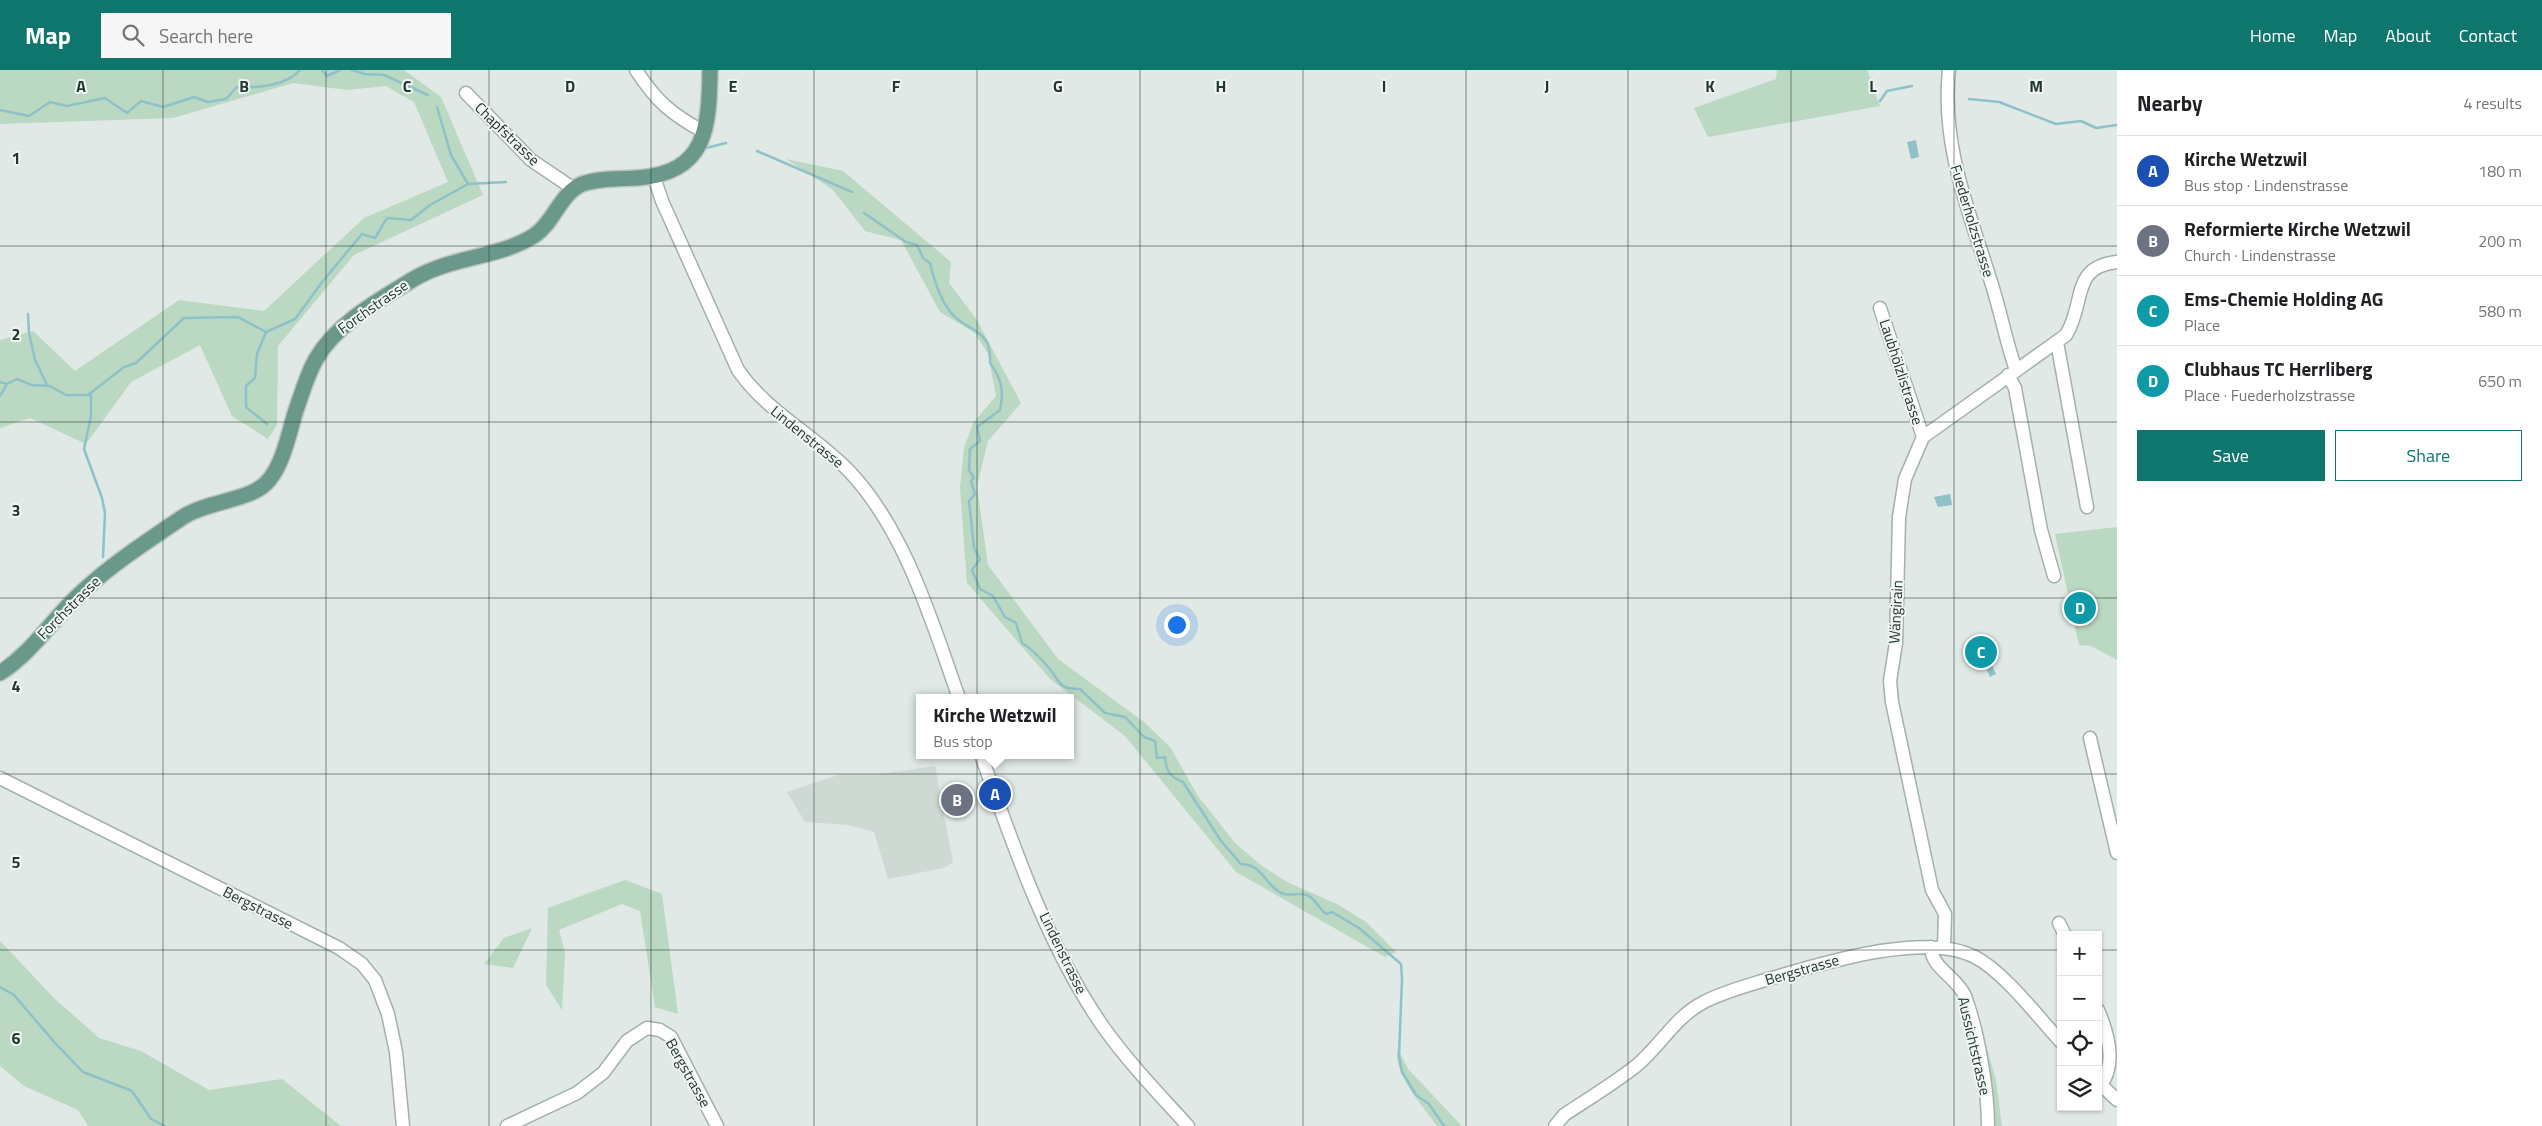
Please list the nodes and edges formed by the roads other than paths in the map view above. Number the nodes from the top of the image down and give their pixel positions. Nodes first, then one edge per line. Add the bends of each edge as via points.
1 (636, 70) edge
2 (710, 70) edge
3 (1949, 70) edge
4 (466, 94) dead end
5 (704, 132) junction
6 (654, 177) junction
7 (574, 189) junction
8 (2117, 262) edge
9 (1880, 308) dead end
10 (2056, 342) junction
11 (2012, 373) junction
12 (1923, 437) junction
13 (2087, 507) dead end
14 (2054, 576) dead end
15 (0, 673) edge
16 (958, 694) edge
17 (2090, 738) dead end
18 (983, 759) edge
19 (0, 778) edge
20 (2117, 853) edge
21 (2059, 922) dead end
22 (2063, 931) edge
23 (1937, 947) junction
24 (2102, 1019) edge
25 (2057, 1038) edge
26 (2102, 1082) edge
27 (2102, 1085) edge
28 (2117, 1100) edge
29 (402, 1126) edge
30 (507, 1126) edge
31 (717, 1126) edge
32 (1188, 1126) edge
33 (1555, 1126) edge
34 (1988, 1126) edge

1 - 5 street via 669,112
2 - 5 main road via 710,103
3 - 11 street, Fuederholzstrasse via 1953,162 1994,291
4 - 7 street, Chapfstrasse via 531,160
5 - 6 main road via 690,159 668,174
6 - 7 main road via 590,182
6 - 16 street, Lindenstrasse via 738,370 772,409 824,447 848,470 894,535 920,591
7 - 15 main road, Forchstrasse via 536,234 506,248 425,272 347,323 316,359 277,469 267,483 252,493 196,509 139,548 82,592 29,649
8 - 10 street via 2101,263 2091,270 2083,283 2074,323
9 - 12 street, Laubhölzlistrasse
10 - 11 street
10 - 13 street
11 - 12 street
11 - 14 street, Fuederholzstrasse via 2041,530
12 - 23 street, Wängirain via 1905,479 1899,516 1896,643 1890,681 1932,890 1945,914
17 - 20 street
18 - 32 street, Lindenstrasse via 1050,932 1069,971 1104,1028
19 - 29 street, Bergstrasse via 339,948 362,964 375,980 388,1014 396,1052
21 - 22 street
23 - 25 street, Bergstrasse via 1967,954 1985,964
23 - 33 street, Bergstrasse via 1834,960 1704,1002 1678,1021 1637,1065 1564,1115
23 - 34 street, Aussichtstrasse via 1936,964 1946,971 1964,995 1984,1074
24 - 26 street via 2109,1036 2111,1056 2106,1080
27 - 28 street
30 - 31 street, Bergstrasse via 577,1093 603,1073 627,1041 647,1028 660,1030 671,1037

